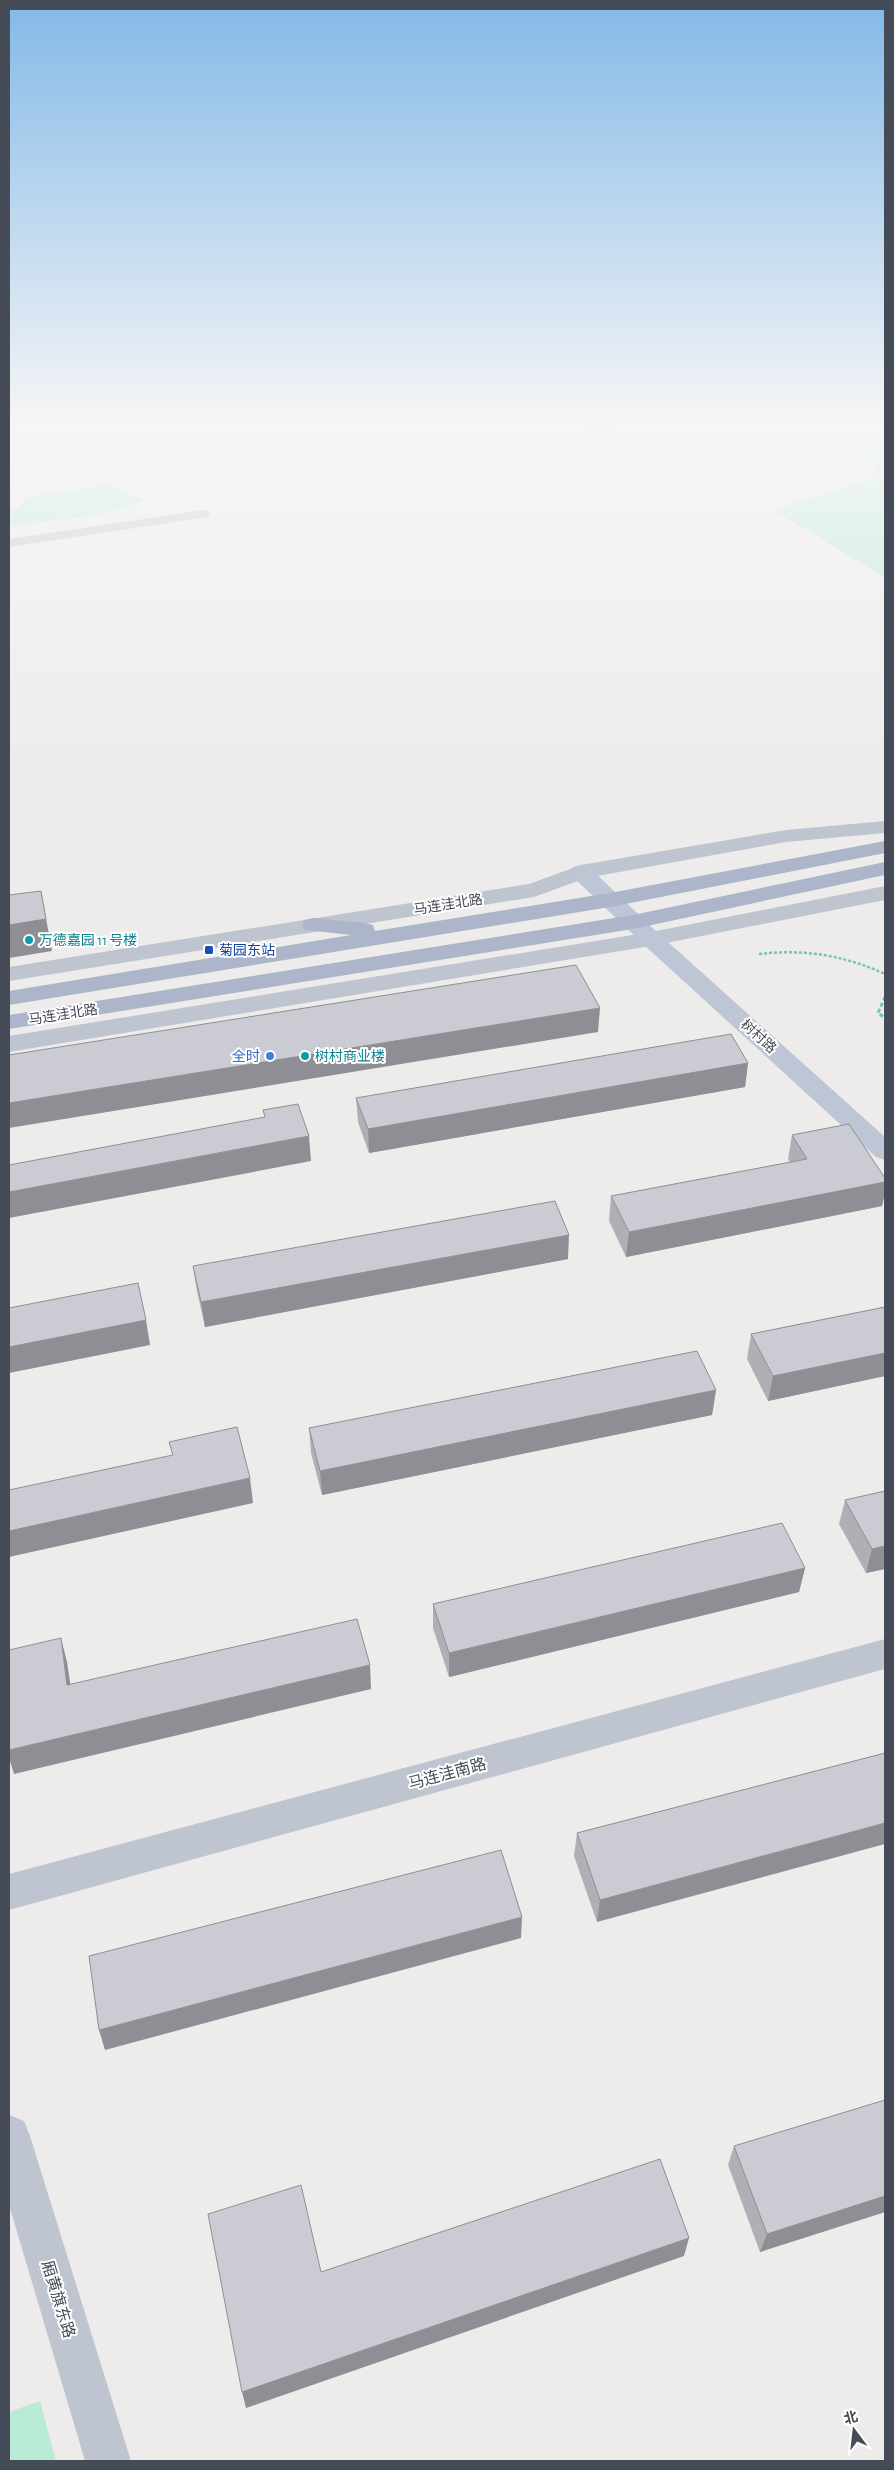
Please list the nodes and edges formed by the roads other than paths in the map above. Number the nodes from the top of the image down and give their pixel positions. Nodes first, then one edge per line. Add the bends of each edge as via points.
1 (877, 829) edge
2 (885, 847) edge
3 (788, 867) junction
4 (885, 869) edge
5 (581, 872) junction
6 (885, 893) edge
7 (610, 900) junction
8 (633, 922) junction
9 (313, 925) junction
10 (407, 933) junction
11 (651, 939) junction
12 (9, 974) edge
13 (9, 998) edge
14 (9, 1022) edge
15 (9, 1044) edge
16 (885, 1151) edge
17 (885, 1654) edge
18 (9, 1892) edge
19 (9, 2136) edge
20 (108, 2461) edge

1 - 3 main road
1 - 5 street, 马连洼北路 via 786,836
2 - 3 main road, 马连洼北路
3 - 7 main road, 马连洼北路
4 - 8 main road, 马连洼北路
5 - 7 main road, 树村路
5 - 9 street, 马连洼北路 via 534,890
6 - 11 street, 马连洼北路
7 - 8 main road, 树村路
7 - 10 main road, 马连洼北路
8 - 11 main road, 树村路
8 - 14 main road, 马连洼北路
9 - 10 main road
9 - 12 street, 马连洼北路
10 - 13 main road, 马连洼北路
11 - 15 street, 马连洼北路
11 - 16 main road, 树村路
17 - 18 street, 马连洼南路
19 - 20 street, 厢黄旗东路

